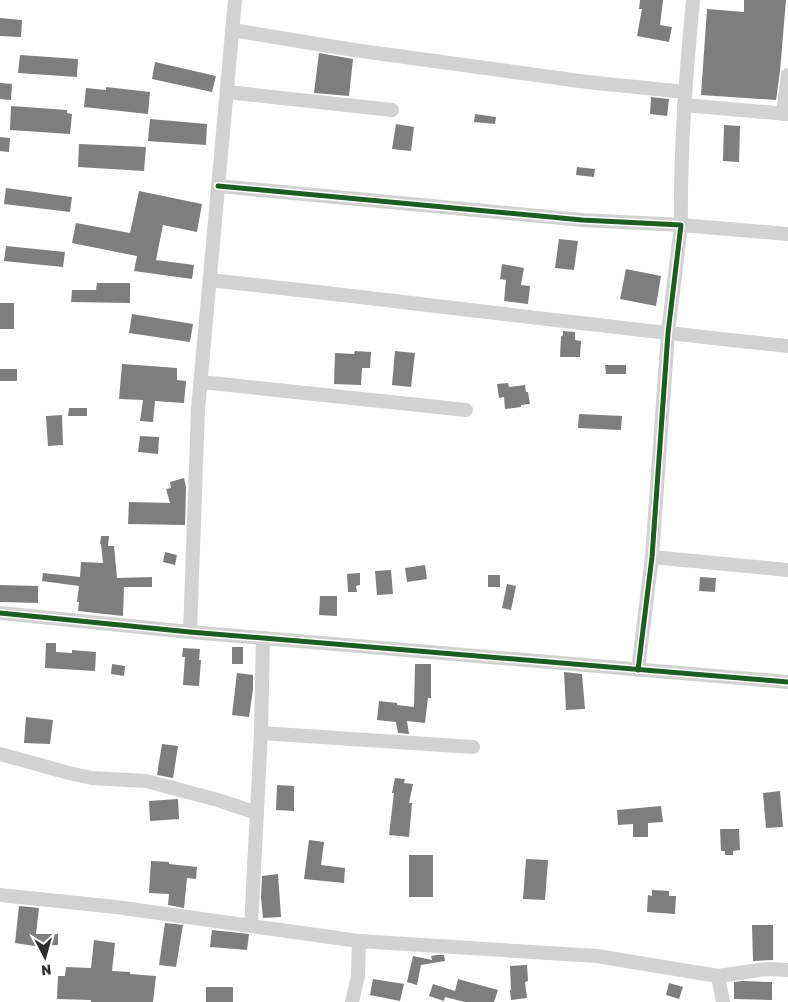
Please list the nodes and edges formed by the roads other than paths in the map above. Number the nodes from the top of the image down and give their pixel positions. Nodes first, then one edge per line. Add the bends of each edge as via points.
1 (235, 0) edge
2 (693, 0) edge
3 (232, 30) junction
4 (788, 75) edge
5 (227, 92) junction
6 (685, 98) junction
7 (392, 110) dead end
8 (786, 114) edge
9 (218, 186) junction
10 (681, 225) junction
11 (788, 234) edge
12 (210, 280) junction
13 (668, 333) junction
14 (788, 346) edge
15 (201, 382) junction
16 (466, 410) dead end
17 (652, 557) junction
18 (788, 570) edge
19 (0, 614) edge
20 (190, 632) junction
21 (263, 638) junction
22 (638, 670) junction
23 (788, 682) edge
24 (261, 733) junction
25 (473, 747) dead end
26 (0, 754) edge
27 (257, 813) junction
28 (0, 895) edge
29 (251, 926) junction
30 (359, 941) junction
31 (788, 970) edge
32 (718, 976) junction
33 (352, 1002) edge
34 (723, 1002) edge

1 - 3 street
2 - 6 street
3 - 5 street
3 - 6 street
4 - 8 street
5 - 7 street
5 - 9 street
6 - 8 street
6 - 10 street
9 - 10 street via 582,220
9 - 12 street
10 - 11 street
10 - 13 street
12 - 13 street
12 - 15 street
13 - 14 street
13 - 17 street
15 - 16 street
15 - 20 street
17 - 18 street
17 - 22 street
19 - 20 street
20 - 21 street
21 - 22 street
21 - 24 street
22 - 23 street
24 - 25 street
24 - 27 street
26 - 27 street via 92,778 146,781
27 - 29 street
28 - 29 street
29 - 30 street
30 - 32 street via 597,956
30 - 33 street via 358,976
31 - 32 street via 767,969
32 - 34 street

